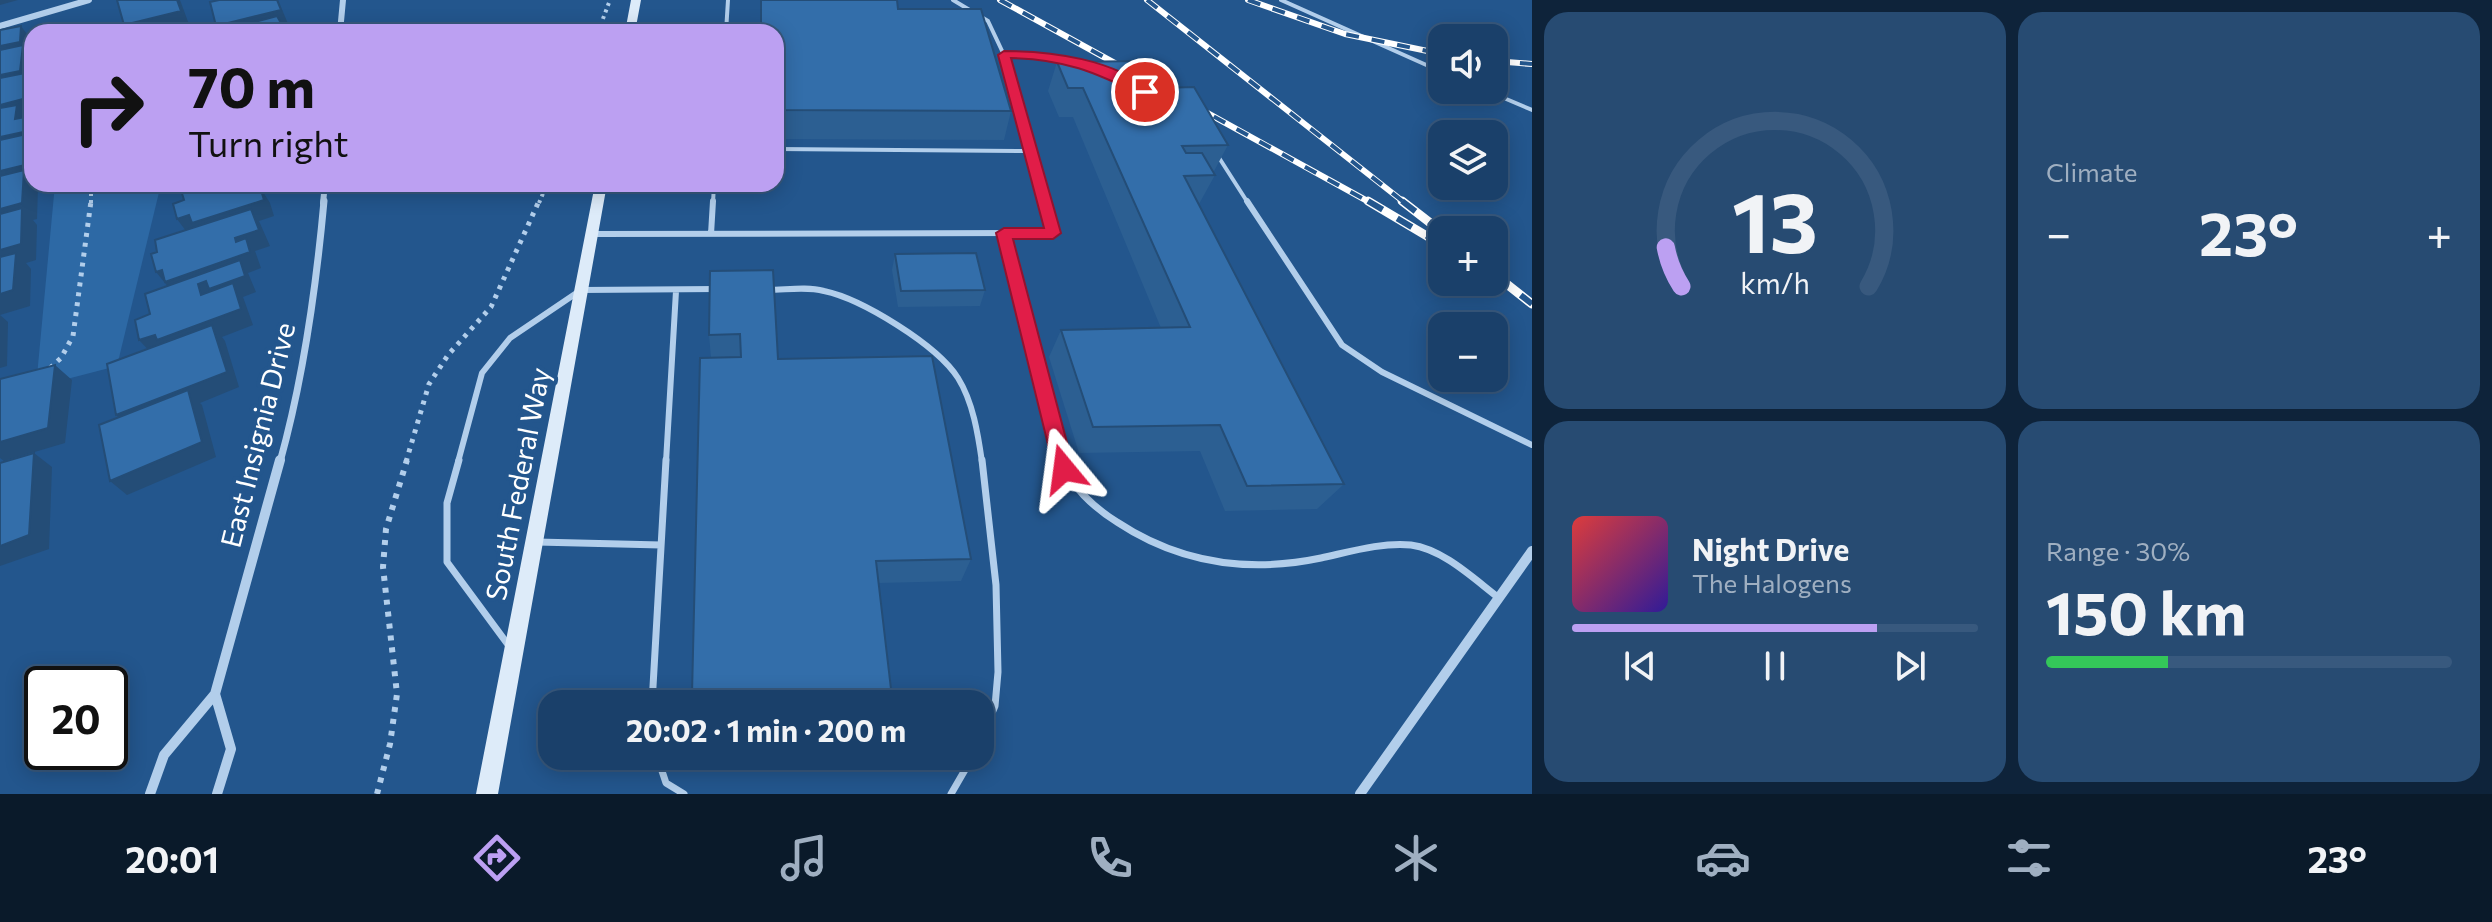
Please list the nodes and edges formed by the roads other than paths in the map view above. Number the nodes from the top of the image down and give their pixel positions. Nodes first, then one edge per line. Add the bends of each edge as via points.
1 (89, 0) edge
2 (343, 0) edge
3 (636, 0) edge
4 (728, 0) edge
5 (953, 0) edge
6 (1281, 0) edge
7 (341, 24) edge
8 (632, 24) edge
9 (726, 24) edge
10 (0, 26) edge
11 (1004, 55) junction
12 (1093, 66) edge
13 (1428, 66) edge
14 (1508, 100) edge
15 (1532, 110) edge
16 (1212, 145) edge
17 (784, 149) edge
18 (1030, 151) junction
19 (324, 192) edge
20 (600, 192) edge
21 (714, 192) edge
22 (1004, 233) junction
23 (592, 234) junction
24 (711, 234) junction
25 (581, 290) junction
26 (727, 290) edge
27 (755, 290) edge
28 (676, 291) junction
29 (1532, 445) edge
30 (534, 542) junction
31 (661, 545) junction
32 (1532, 551) edge
33 (1499, 598) junction
34 (513, 652) junction
35 (653, 690) edge
36 (215, 694) junction
37 (994, 708) edge
38 (662, 770) edge
39 (965, 770) edge
40 (150, 794) edge
41 (217, 794) edge
42 (487, 794) edge
43 (684, 794) edge
44 (951, 794) edge
45 (1360, 794) edge

1 - 10 street
2 - 7 street
3 - 8 main road
4 - 9 lane
5 - 11 lane via 988,21
6 - 13 lane
11 - 12 lane via 1044,55
11 - 18 lane
14 - 15 lane
16 - 29 lane via 1342,345 1382,372
17 - 18 lane
18 - 22 lane via 1053,233
19 - 36 street, East Insignia Drive via 315,298 293,414
20 - 23 main road, South Federal Way
21 - 24 lane
22 - 24 lane
22 - 33 lane via 1064,469 1082,495 1117,522 1199,562 1243,566 1412,545 1451,564
23 - 24 lane
23 - 25 main road, South Federal Way
25 - 28 lane
25 - 30 main road, South Federal Way
25 - 34 lane via 510,338 482,373 447,503 447,562
26 - 28 lane
27 - 37 lane via 825,290 936,353 960,380 981,446 997,608
28 - 31 lane
30 - 31 lane
30 - 34 main road, South Federal Way
31 - 35 lane
32 - 33 street
33 - 45 street
34 - 42 main road, South Federal Way
36 - 40 street, East Insignia Drive via 164,755
36 - 41 street via 231,749
38 - 43 lane via 666,783
39 - 44 lane

